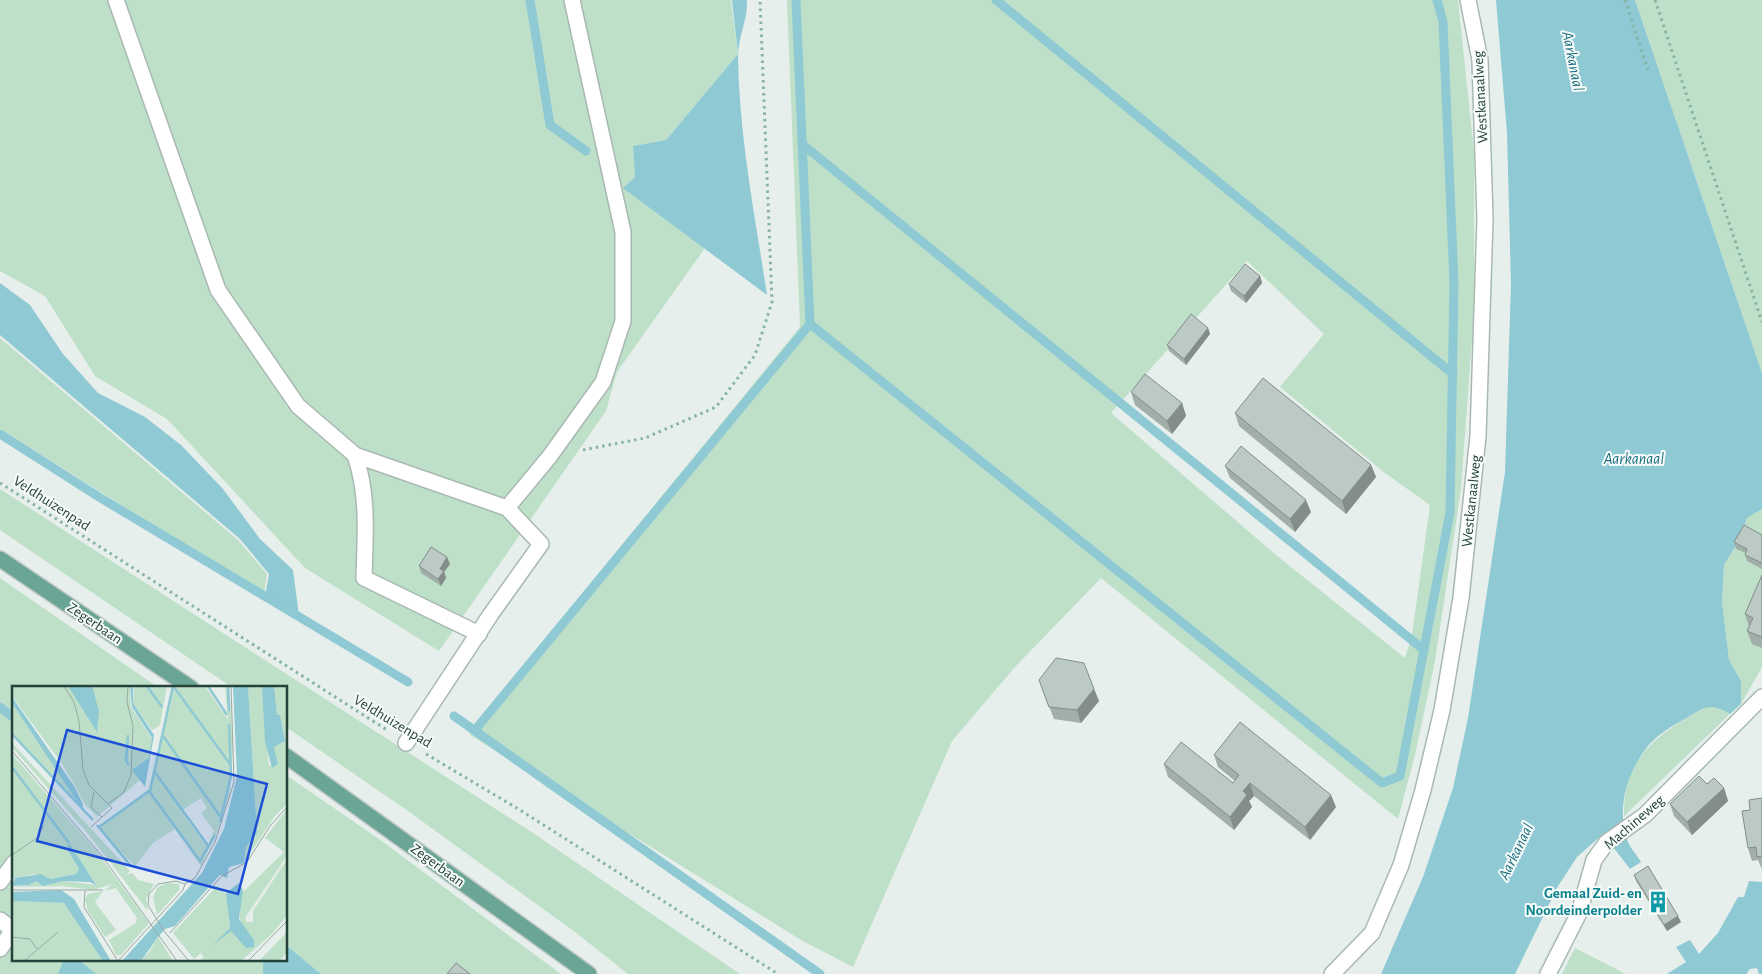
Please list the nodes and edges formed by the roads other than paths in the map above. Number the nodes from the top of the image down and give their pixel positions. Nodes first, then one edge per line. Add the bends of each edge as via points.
1 (116, 0) edge
2 (572, 0) edge
3 (1468, 0) edge
4 (355, 455) junction
5 (507, 508) junction
6 (0, 558) edge
7 (479, 634) junction
8 (188, 686) edge
9 (1762, 697) edge
10 (406, 742) road end
11 (288, 757) edge
12 (12, 866) edge
13 (0, 882) edge
14 (0, 920) edge
15 (12, 929) edge
16 (12, 931) edge
17 (0, 949) edge
18 (589, 974) edge
19 (1332, 974) edge
20 (1548, 974) edge

1 - 4 street via 218,290 298,406
2 - 5 street via 623,232 623,321 603,382 550,456
3 - 19 street, Westkanaalweg via 1480,60 1485,219 1478,436 1461,598 1442,710 1401,865 1372,933
4 - 5 street
4 - 7 street via 362,476 366,508 364,578
5 - 7 street via 541,544
6 - 8 main road, Zegerbaan
7 - 10 street
9 - 20 street, Machineweg via 1645,815 1607,842 1594,860 1579,913
11 - 18 main road, Zegerbaan
12 - 13 street
14 - 15 street
16 - 17 street

